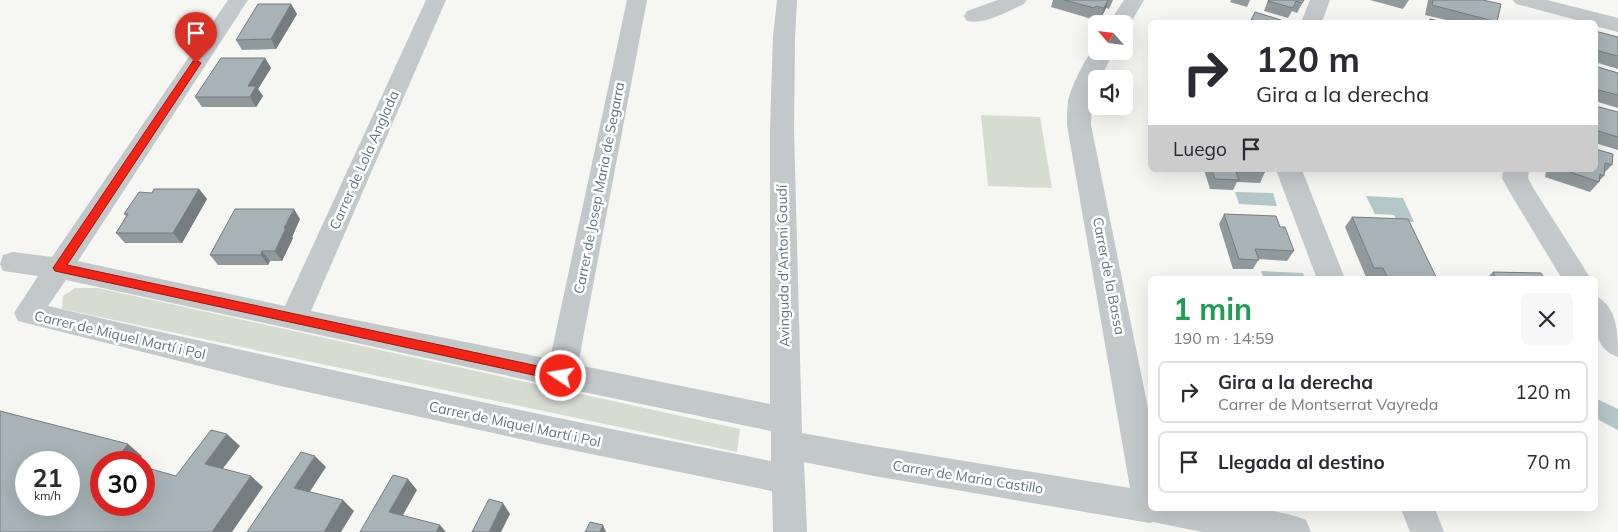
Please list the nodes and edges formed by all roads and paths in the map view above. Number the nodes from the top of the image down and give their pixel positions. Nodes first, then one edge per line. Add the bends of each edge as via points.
1 (238, 0) edge
2 (436, 0) edge
3 (637, 0) edge
4 (787, 0) edge
5 (1017, 0) edge
6 (1134, 0) edge
7 (1320, 0) edge
8 (1525, 1) edge
9 (1125, 15) edge
10 (975, 16) dead end
11 (1313, 20) edge
12 (1526, 20) edge
13 (1618, 25) edge
14 (1098, 60) edge
15 (1290, 172) edge
16 (1516, 172) edge
17 (13, 263) dead end
18 (59, 268) junction
19 (1330, 276) edge
20 (1575, 276) edge
21 (1598, 313) edge
22 (292, 320) junction
23 (1618, 345) edge
24 (561, 376) junction
25 (787, 433) junction
26 (788, 479) junction
27 (1148, 495) edge
28 (1148, 506) edge
29 (1173, 511) edge
30 (1419, 511) edge
31 (790, 532) edge
32 (1294, 532) edge
33 (1427, 532) edge

1 - 18 street
2 - 22 street, Carrer de Lola Anglada
3 - 24 street, Carrer de Josep Maria de Segarra
4 - 25 street, Avinguda d'Antoni Gaudí via 782,129
5 - 10 street
6 - 9 street
7 - 11 street
8 - 12 street
8 - 13 street
14 - 27 street, Carrer de la Bassa via 1080,101 1080,125
15 - 19 street
16 - 20 street via 1522,190
17 - 18 street
18 - 22 street
18 - 26 street, Carrer de Miquel Martí i Pol via 28,313 276,372
21 - 23 street
22 - 24 street
24 - 25 street
25 - 26 street, Avinguda d'Antoni Gaudí
25 - 28 street, Carrer de Maria Castillo via 874,461
26 - 31 street, Avinguda d'Antoni Gaudí
29 - 32 street
30 - 33 street

